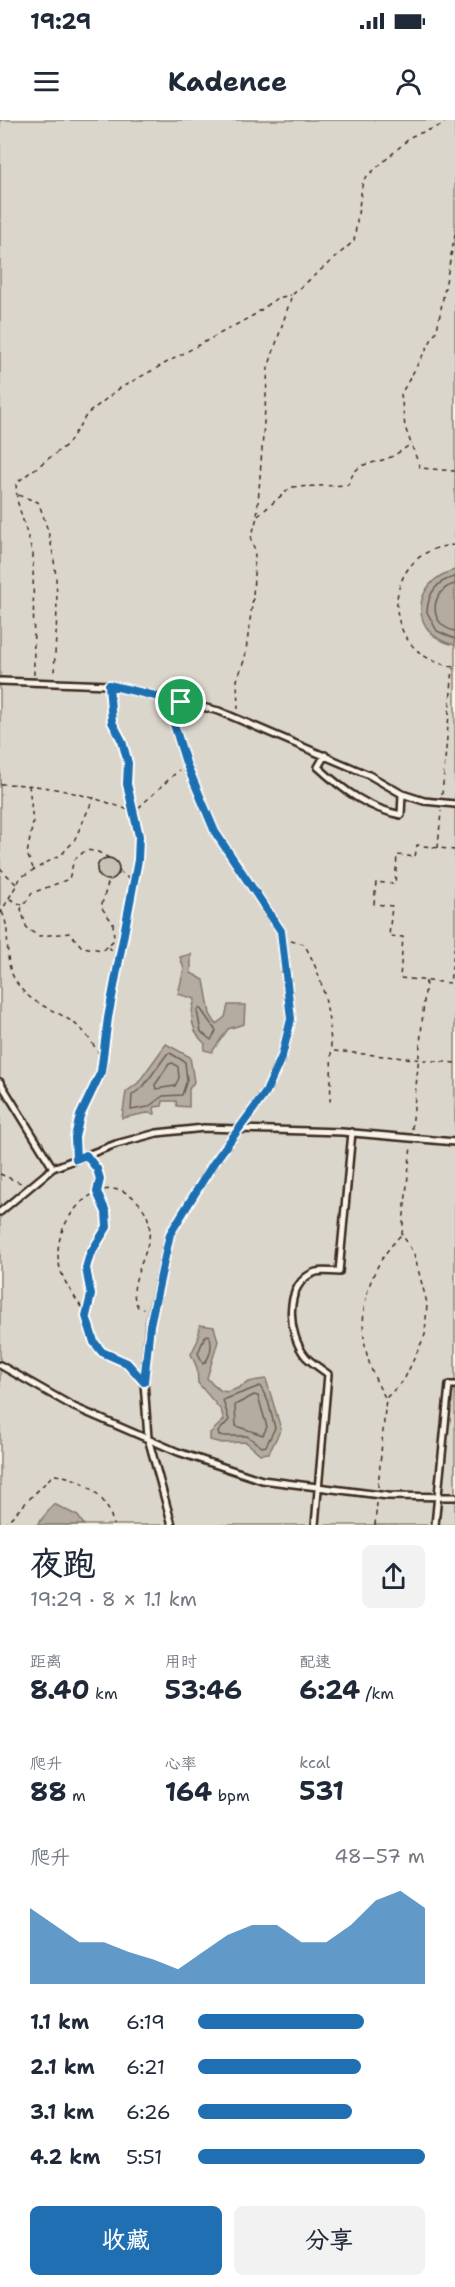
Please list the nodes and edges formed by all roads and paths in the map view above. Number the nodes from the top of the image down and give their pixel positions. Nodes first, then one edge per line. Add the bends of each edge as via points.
1 (447, 120) edge
2 (455, 234) edge
3 (292, 295) junction
4 (412, 443) junction
5 (455, 471) edge
6 (17, 495) junction
7 (257, 518) junction
8 (455, 545) edge
9 (454, 667) edge
10 (0, 681) edge
11 (34, 683) junction
12 (54, 684) junction
13 (109, 685) junction
14 (181, 702) junction
15 (238, 719) junction
16 (325, 755) junction
17 (186, 763) junction
18 (0, 784) edge
19 (29, 784) junction
20 (402, 794) junction
21 (94, 797) junction
22 (442, 802) junction
23 (455, 804) edge
24 (134, 812) junction
25 (438, 848) junction
26 (455, 850) edge
27 (109, 858) dead end
28 (0, 868) edge
29 (34, 869) junction
30 (119, 871) dead end
31 (109, 880) dead end
32 (134, 882) junction
33 (16, 885) junction
34 (9, 899) junction
35 (23, 905) junction
36 (1, 913) edge
37 (282, 939) junction
38 (455, 943) edge
39 (108, 946) junction
40 (119, 960) junction
41 (426, 981) junction
42 (333, 1051) junction
43 (103, 1058) junction
44 (419, 1059) junction
45 (455, 1063) edge
46 (0, 1082) edge
47 (330, 1103) dead end
48 (239, 1129) junction
49 (352, 1132) junction
50 (411, 1138) junction
51 (455, 1142) edge
52 (86, 1155) junction
53 (76, 1159) junction
54 (52, 1168) junction
55 (0, 1174) edge
56 (28, 1186) junction
57 (97, 1192) junction
58 (0, 1212) edge
59 (402, 1234) junction
60 (153, 1311) junction
61 (86, 1316) junction
62 (0, 1365) edge
63 (144, 1382) junction
64 (455, 1385) edge
65 (386, 1398) junction
66 (148, 1439) junction
67 (318, 1488) junction
68 (378, 1494) junction
69 (438, 1496) junction
70 (455, 1497) edge
71 (4, 1525) edge
72 (113, 1525) edge
73 (172, 1525) edge
74 (315, 1525) edge
75 (375, 1525) edge
76 (435, 1525) edge

1 - 3 path via 412,136 363,180 354,241
2 - 4 path via 437,330 401,394 405,427
3 - 6 path via 277,298 254,315 120,388 87,414 68,444 16,483
3 - 7 path via 268,368
4 - 5 path via 420,468
4 - 7 path via 388,458 359,466 348,485 291,487
6 - 11 path via 33,554
6 - 12 path via 38,502 55,559 58,582
7 - 15 path via 251,538 255,551 253,598 245,658 237,681
8 - 9 path via 428,552 412,565 401,582 396,602 398,622 406,640 421,655 439,665
9 - 22 path
10 - 11 lane
11 - 12 lane
12 - 13 lane
13 - 14 lane
13 - 24 path via 112,722 128,763 127,784
14 - 15 lane
14 - 17 lane via 174,724
15 - 16 lane
16 - 20 lane
16 - 20 lane via 318,767 353,796 378,810 401,815
17 - 24 path
17 - 37 lane via 215,832 281,931
18 - 19 path
19 - 21 path
19 - 29 path via 33,822 27,854
20 - 22 lane
21 - 24 path
21 - 29 path via 74,841 62,854
22 - 23 lane
22 - 25 path
24 - 32 path via 139,836
25 - 26 path
25 - 41 path via 417,845 416,857 397,855 394,884 376,882 374,904 392,906 390,936 404,937 400,978
27 - 35 path via 86,850 74,860 69,879 32,893
28 - 33 path
29 - 33 path
30 - 32 path
31 - 39 path via 101,907 113,923 114,940
32 - 40 path
33 - 34 path
34 - 35 path
34 - 36 path
35 - 39 path via 27,929 39,936 70,933 90,950
36 - 43 path via 6,921 12,975 27,997 82,1030
37 - 42 path via 304,944 311,956 327,1003
37 - 48 lane via 291,1019 282,1056 266,1092
38 - 41 path via 450,983
39 - 40 path
40 - 43 path
41 - 44 path
42 - 44 path
42 - 47 path
43 - 53 path via 101,1072 80,1116 75,1137
44 - 45 path
44 - 50 path
46 - 54 lane
48 - 49 lane
48 - 52 lane via 157,1133
48 - 60 lane via 170,1234
49 - 50 lane
49 - 67 lane via 339,1272 317,1272 302,1280 294,1294 291,1312 297,1342 306,1356 328,1374
50 - 51 lane
50 - 59 path
52 - 53 lane
52 - 57 path via 100,1179
53 - 54 lane
54 - 56 lane
55 - 56 path
56 - 58 lane
57 - 60 path via 112,1189 128,1194 143,1208 149,1245 134,1283 134,1300 138,1307
57 - 61 path via 106,1212 107,1227 86,1268 91,1295
57 - 61 path via 83,1198 71,1212 58,1251 60,1272
59 - 65 path via 385,1251 366,1296 362,1331 373,1377
59 - 65 path via 414,1254 427,1302 424,1335 404,1380
60 - 63 lane
61 - 63 path via 94,1342 102,1352 127,1363
62 - 66 lane via 74,1407
63 - 66 lane
64 - 69 lane via 449,1385
65 - 68 path
66 - 67 lane via 262,1480
66 - 73 lane
67 - 68 lane
67 - 74 lane
68 - 69 lane
68 - 75 path
69 - 70 lane
69 - 76 lane
71 - 72 path via 53,1475 65,1475 102,1498

